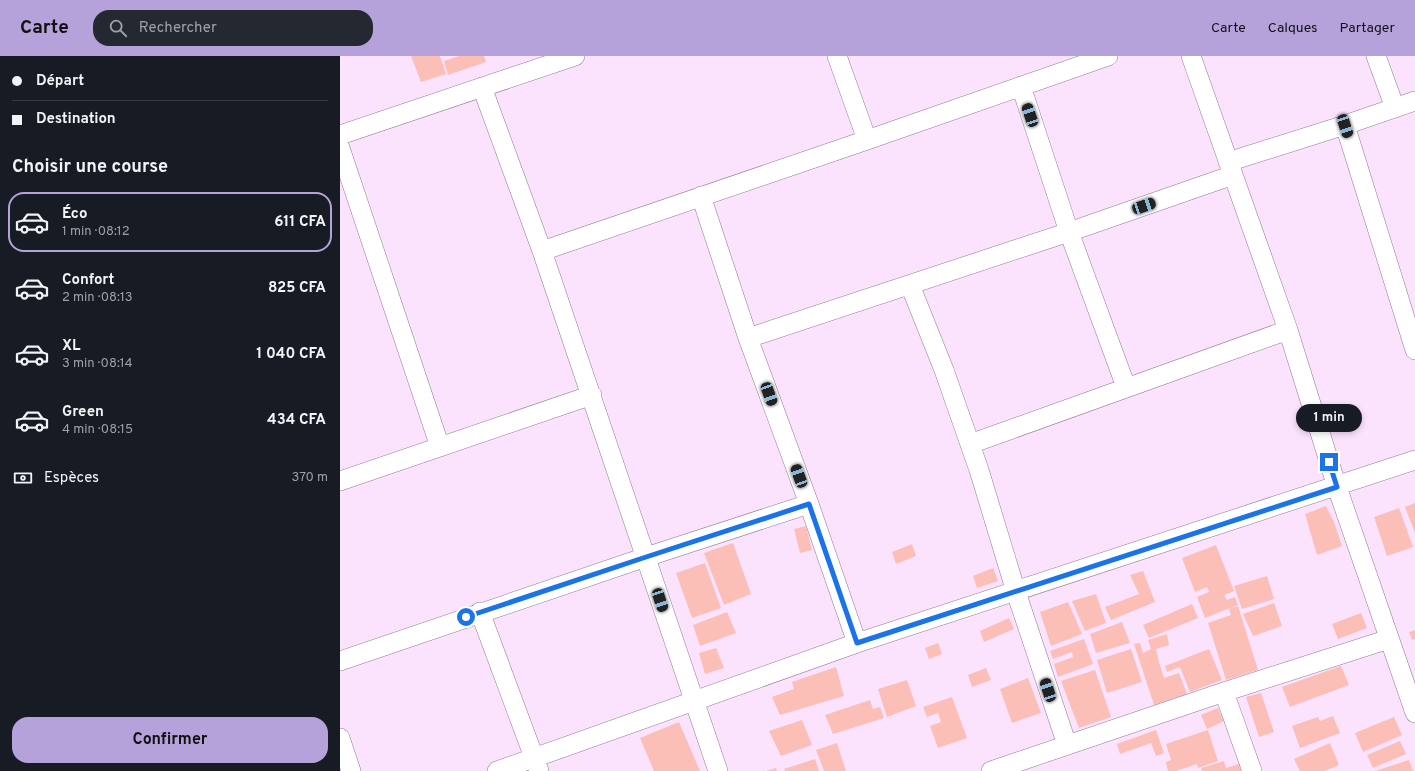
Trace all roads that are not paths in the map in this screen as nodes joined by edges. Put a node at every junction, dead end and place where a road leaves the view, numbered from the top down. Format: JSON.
{"nodes":[{"id":1,"x":575,"y":56,"type":"edge"},
{"id":2,"x":837,"y":56,"type":"edge"},
{"id":3,"x":1108,"y":56,"type":"edge"},
{"id":4,"x":1191,"y":56,"type":"edge"},
{"id":5,"x":1376,"y":56,"type":"edge"},
{"id":6,"x":1020,"y":86,"type":"junction"},
{"id":7,"x":482,"y":87,"type":"junction"},
{"id":8,"x":1415,"y":101,"type":"edge"},
{"id":9,"x":1395,"y":108,"type":"junction"},
{"id":10,"x":1345,"y":126,"type":"junction"},
{"id":11,"x":340,"y":135,"type":"edge"},
{"id":12,"x":867,"y":140,"type":"junction"},
{"id":13,"x":340,"y":148,"type":"edge"},
{"id":14,"x":1230,"y":168,"type":"junction"},
{"id":15,"x":701,"y":196,"type":"junction"},
{"id":16,"x":1069,"y":232,"type":"junction"},
{"id":17,"x":542,"y":251,"type":"junction"},
{"id":18,"x":910,"y":285,"type":"junction"},
{"id":19,"x":1288,"y":330,"type":"junction"},
{"id":20,"x":748,"y":338,"type":"junction"},
{"id":21,"x":1415,"y":350,"type":"edge"},
{"id":22,"x":1126,"y":387,"type":"junction"},
{"id":23,"x":592,"y":395,"type":"junction"},
{"id":24,"x":970,"y":444,"type":"junction"},
{"id":25,"x":440,"y":447,"type":"junction"},
{"id":26,"x":1415,"y":460,"type":"edge"},
{"id":27,"x":340,"y":481,"type":"edge"},
{"id":28,"x":1337,"y":487,"type":"junction"},
{"id":29,"x":809,"y":504,"type":"junction"},
{"id":30,"x":646,"y":557,"type":"junction"},
{"id":31,"x":1016,"y":592,"type":"junction"},
{"id":32,"x":480,"y":612,"type":"junction"},
{"id":33,"x":1390,"y":639,"type":"junction"},
{"id":34,"x":857,"y":643,"type":"junction"},
{"id":35,"x":340,"y":661,"type":"edge"},
{"id":36,"x":1224,"y":692,"type":"junction"},
{"id":37,"x":694,"y":702,"type":"junction"},
{"id":38,"x":1415,"y":713,"type":"edge"},
{"id":39,"x":340,"y":738,"type":"edge"},
{"id":40,"x":1067,"y":745,"type":"junction"},
{"id":41,"x":537,"y":765,"type":"edge"},
{"id":42,"x":351,"y":771,"type":"edge"},
{"id":43,"x":497,"y":771,"type":"edge"},
{"id":44,"x":718,"y":771,"type":"edge"},
{"id":45,"x":991,"y":771,"type":"edge"},
{"id":46,"x":1252,"y":771,"type":"edge"}],
"edges":[{"from":1,"to":7,"type":"street"},
{"from":2,"to":12,"type":"street"},
{"from":3,"to":6,"type":"street"},
{"from":4,"to":14,"type":"street"},
{"from":5,"to":9,"type":"street"},
{"from":6,"to":12,"type":"street"},
{"from":6,"to":16,"type":"street"},
{"from":7,"to":11,"type":"street"},
{"from":7,"to":17,"type":"street"},
{"from":8,"to":9,"type":"street"},
{"from":9,"to":10,"type":"street"},
{"from":10,"to":14,"type":"street"},
{"from":10,"to":21,"type":"street"},
{"from":12,"to":15,"type":"street"},
{"from":13,"to":25,"type":"street"},
{"from":14,"to":16,"type":"street"},
{"from":14,"to":19,"type":"street"},
{"from":15,"to":17,"type":"street"},
{"from":15,"to":20,"type":"street"},
{"from":16,"to":18,"type":"street"},
{"from":16,"to":22,"type":"street"},
{"from":17,"to":23,"type":"street"},
{"from":18,"to":20,"type":"street"},
{"from":18,"to":24,"type":"street"},
{"from":19,"to":22,"type":"street"},
{"from":19,"to":28,"type":"street"},
{"from":20,"to":29,"type":"street"},
{"from":22,"to":24,"type":"street"},
{"from":23,"to":25,"type":"street"},
{"from":23,"to":30,"type":"street"},
{"from":24,"to":31,"type":"street"},
{"from":25,"to":27,"type":"street"},
{"from":26,"to":28,"type":"street"},
{"from":28,"to":31,"type":"street"},
{"from":28,"to":33,"type":"street"},
{"from":29,"to":30,"type":"street"},
{"from":29,"to":34,"type":"street"},
{"from":30,"to":32,"type":"street"},
{"from":30,"to":37,"type":"street"},
{"from":31,"to":34,"type":"street"},
{"from":31,"to":40,"type":"street"},
{"from":32,"to":35,"type":"street"},
{"from":32,"to":41,"type":"street"},
{"from":33,"to":36,"type":"street"},
{"from":33,"to":38,"type":"street"},
{"from":34,"to":37,"type":"street"},
{"from":36,"to":40,"type":"street"},
{"from":36,"to":46,"type":"street"},
{"from":37,"to":41,"type":"street"},
{"from":37,"to":44,"type":"street"},
{"from":39,"to":42,"type":"street"},
{"from":40,"to":45,"type":"street"},
{"from":41,"to":43,"type":"street"}]}
